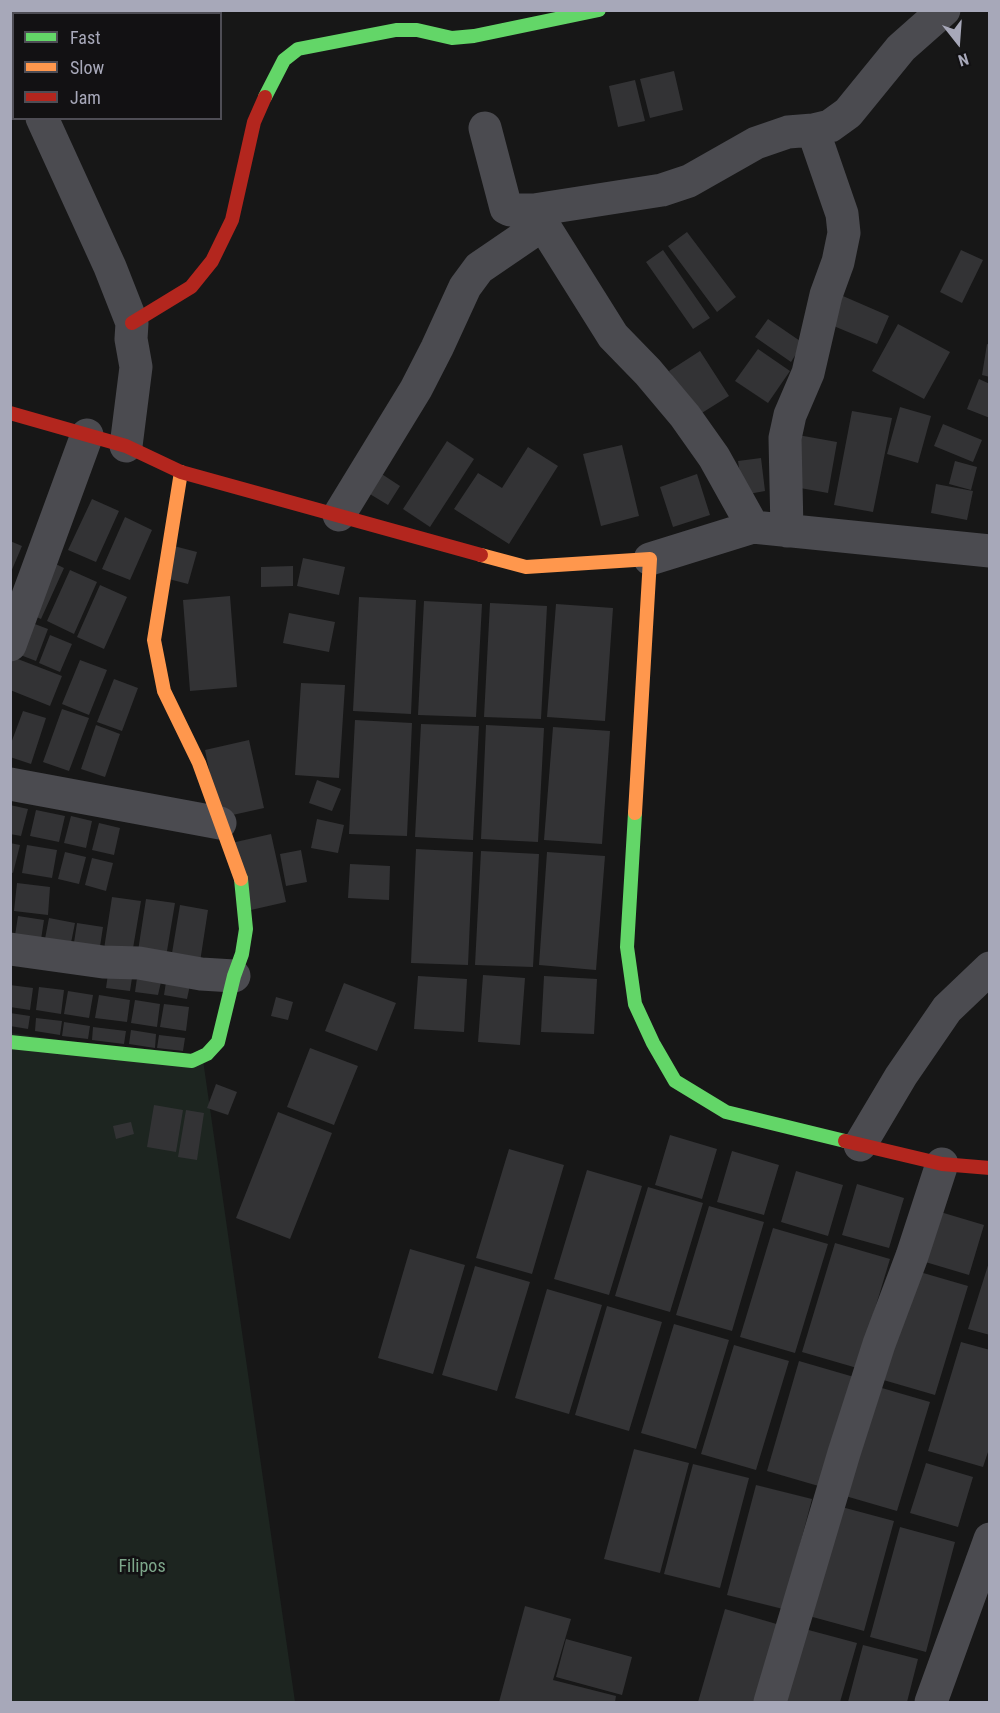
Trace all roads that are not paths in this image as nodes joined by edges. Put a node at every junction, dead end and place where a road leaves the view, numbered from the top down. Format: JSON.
{"nodes":[{"id":1,"x":599,"y":10,"type":"edge"},
{"id":2,"x":944,"y":10,"type":"edge"},
{"id":3,"x":43,"y":120,"type":"edge"},
{"id":4,"x":485,"y":128,"type":"dead end"},
{"id":5,"x":813,"y":130,"type":"junction"},
{"id":6,"x":538,"y":218,"type":"junction"},
{"id":7,"x":132,"y":323,"type":"junction"},
{"id":8,"x":10,"y":413,"type":"edge"},
{"id":9,"x":87,"y":435,"type":"junction"},
{"id":10,"x":126,"y":446,"type":"junction"},
{"id":11,"x":181,"y":472,"type":"junction"},
{"id":12,"x":339,"y":515,"type":"junction"},
{"id":13,"x":753,"y":527,"type":"junction"},
{"id":14,"x":787,"y":531,"type":"junction"},
{"id":15,"x":990,"y":551,"type":"edge"},
{"id":16,"x":650,"y":559,"type":"junction"},
{"id":17,"x":10,"y":645,"type":"edge"},
{"id":18,"x":10,"y":784,"type":"edge"},
{"id":19,"x":220,"y":823,"type":"junction"},
{"id":20,"x":10,"y":949,"type":"edge"},
{"id":21,"x":990,"y":968,"type":"edge"},
{"id":22,"x":234,"y":976,"type":"junction"},
{"id":23,"x":10,"y":1042,"type":"edge"},
{"id":24,"x":860,"y":1145,"type":"junction"},
{"id":25,"x":942,"y":1164,"type":"junction"},
{"id":26,"x":990,"y":1168,"type":"edge"},
{"id":27,"x":990,"y":1539,"type":"edge"},
{"id":28,"x":977,"y":1615,"type":"edge"},
{"id":29,"x":770,"y":1702,"type":"edge"},
{"id":30,"x":931,"y":1702,"type":"edge"}],
"edges":[{"from":1,"to":7,"type":"street"},
{"from":2,"to":5,"type":"street"},
{"from":3,"to":7,"type":"street"},
{"from":4,"to":6,"type":"street"},
{"from":5,"to":6,"type":"street"},
{"from":5,"to":14,"type":"street"},
{"from":6,"to":12,"type":"street"},
{"from":6,"to":13,"type":"street"},
{"from":7,"to":10,"type":"street"},
{"from":8,"to":9,"type":"street"},
{"from":9,"to":10,"type":"street"},
{"from":9,"to":17,"type":"street"},
{"from":10,"to":11,"type":"street"},
{"from":11,"to":12,"type":"street"},
{"from":11,"to":19,"type":"street"},
{"from":12,"to":16,"type":"street"},
{"from":13,"to":14,"type":"street"},
{"from":13,"to":16,"type":"street"},
{"from":14,"to":15,"type":"street"},
{"from":16,"to":24,"type":"street"},
{"from":18,"to":19,"type":"street"},
{"from":19,"to":22,"type":"street"},
{"from":20,"to":22,"type":"street"},
{"from":21,"to":24,"type":"street"},
{"from":22,"to":23,"type":"street"},
{"from":24,"to":25,"type":"street"},
{"from":25,"to":26,"type":"street"},
{"from":25,"to":29,"type":"street"},
{"from":27,"to":28,"type":"street"},
{"from":28,"to":30,"type":"street"}]}
